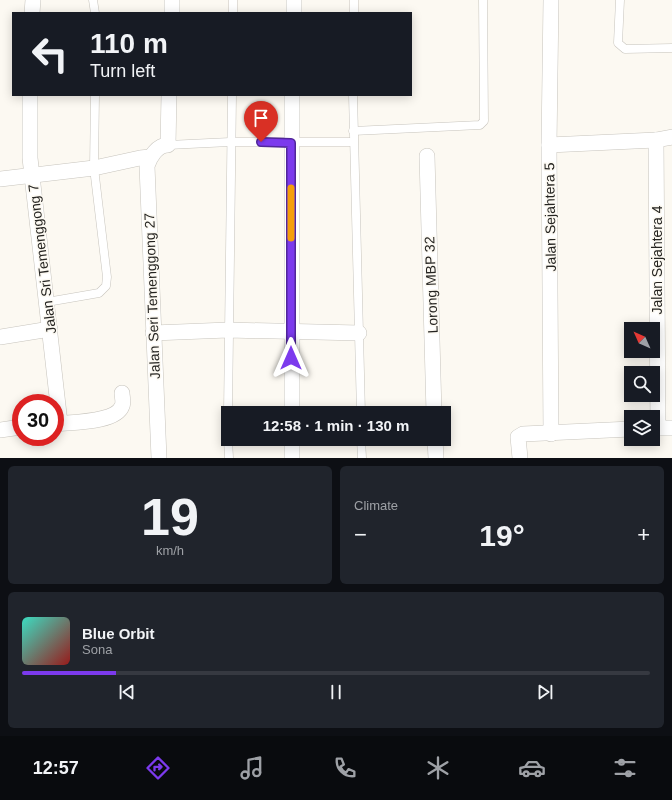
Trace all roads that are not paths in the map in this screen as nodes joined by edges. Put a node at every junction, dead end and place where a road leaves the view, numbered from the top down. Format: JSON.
{"nodes":[{"id":1,"x":32,"y":0,"type":"edge"},
{"id":2,"x":93,"y":0,"type":"edge"},
{"id":3,"x":172,"y":0,"type":"edge"},
{"id":4,"x":233,"y":0,"type":"edge"},
{"id":5,"x":294,"y":0,"type":"edge"},
{"id":6,"x":354,"y":0,"type":"edge"},
{"id":7,"x":483,"y":0,"type":"edge"},
{"id":8,"x":551,"y":0,"type":"edge"},
{"id":9,"x":620,"y":0,"type":"edge"},
{"id":10,"x":32,"y":12,"type":"edge"},
{"id":11,"x":94,"y":12,"type":"edge"},
{"id":12,"x":172,"y":12,"type":"edge"},
{"id":13,"x":233,"y":12,"type":"edge"},
{"id":14,"x":294,"y":12,"type":"edge"},
{"id":15,"x":354,"y":12,"type":"edge"},
{"id":16,"x":672,"y":48,"type":"edge"},
{"id":17,"x":30,"y":96,"type":"edge"},
{"id":18,"x":94,"y":96,"type":"edge"},
{"id":19,"x":169,"y":96,"type":"edge"},
{"id":20,"x":232,"y":96,"type":"edge"},
{"id":21,"x":292,"y":96,"type":"edge"},
{"id":22,"x":353,"y":96,"type":"edge"},
{"id":23,"x":353,"y":131,"type":"junction"},
{"id":24,"x":672,"y":138,"type":"edge"},
{"id":25,"x":656,"y":140,"type":"junction"},
{"id":26,"x":230,"y":142,"type":"junction"},
{"id":27,"x":353,"y":142,"type":"junction"},
{"id":28,"x":291,"y":143,"type":"junction"},
{"id":29,"x":168,"y":145,"type":"junction"},
{"id":30,"x":549,"y":145,"type":"junction"},
{"id":31,"x":427,"y":156,"type":"dead end"},
{"id":32,"x":150,"y":157,"type":"junction"},
{"id":33,"x":94,"y":168,"type":"junction"},
{"id":34,"x":32,"y":175,"type":"junction"},
{"id":35,"x":0,"y":179,"type":"edge"},
{"id":36,"x":47,"y":302,"type":"junction"},
{"id":37,"x":50,"y":329,"type":"junction"},
{"id":38,"x":228,"y":330,"type":"junction"},
{"id":39,"x":291,"y":331,"type":"junction"},
{"id":40,"x":153,"y":333,"type":"junction"},
{"id":41,"x":359,"y":333,"type":"junction"},
{"id":42,"x":0,"y":337,"type":"edge"},
{"id":43,"x":122,"y":393,"type":"dead end"},
{"id":44,"x":55,"y":394,"type":"edge"},
{"id":45,"x":228,"y":406,"type":"edge"},
{"id":46,"x":292,"y":406,"type":"edge"},
{"id":47,"x":361,"y":406,"type":"edge"},
{"id":48,"x":434,"y":406,"type":"edge"},
{"id":49,"x":64,"y":422,"type":"edge"},
{"id":50,"x":12,"y":428,"type":"edge"},
{"id":51,"x":661,"y":428,"type":"edge"},
{"id":52,"x":624,"y":429,"type":"edge"},
{"id":53,"x":0,"y":430,"type":"edge"},
{"id":54,"x":551,"y":434,"type":"junction"},
{"id":55,"x":228,"y":446,"type":"edge"},
{"id":56,"x":292,"y":446,"type":"edge"},
{"id":57,"x":362,"y":446,"type":"edge"},
{"id":58,"x":435,"y":446,"type":"edge"},
{"id":59,"x":159,"y":458,"type":"edge"},
{"id":60,"x":228,"y":458,"type":"edge"},
{"id":61,"x":292,"y":458,"type":"edge"},
{"id":62,"x":362,"y":458,"type":"edge"},
{"id":63,"x":436,"y":458,"type":"edge"},
{"id":64,"x":520,"y":458,"type":"edge"}],
"edges":[{"from":1,"to":10,"type":"street"},
{"from":2,"to":11,"type":"lane"},
{"from":3,"to":12,"type":"street"},
{"from":4,"to":13,"type":"lane"},
{"from":5,"to":14,"type":"street"},
{"from":6,"to":15,"type":"lane"},
{"from":7,"to":23,"type":"lane"},
{"from":8,"to":30,"type":"street","name":"Jalan Sejahtera 5"},
{"from":9,"to":16,"type":"lane"},
{"from":17,"to":34,"type":"street","name":"Jalan Sri Temenggong 7"},
{"from":18,"to":33,"type":"lane"},
{"from":19,"to":29,"type":"street"},
{"from":20,"to":26,"type":"lane"},
{"from":21,"to":28,"type":"street"},
{"from":22,"to":23,"type":"lane"},
{"from":23,"to":27,"type":"lane"},
{"from":24,"to":25,"type":"street"},
{"from":25,"to":30,"type":"street"},
{"from":25,"to":51,"type":"street","name":"Jalan Sejahtera 4"},
{"from":26,"to":28,"type":"lane"},
{"from":26,"to":29,"type":"lane"},
{"from":26,"to":38,"type":"lane"},
{"from":27,"to":28,"type":"lane"},
{"from":27,"to":41,"type":"lane"},
{"from":28,"to":39,"type":"street"},
{"from":29,"to":32,"type":"street"},
{"from":30,"to":54,"type":"street","name":"Jalan Sejahtera 5"},
{"from":31,"to":48,"type":"street","name":"Lorong MBP 32"},
{"from":32,"to":33,"type":"street"},
{"from":32,"to":40,"type":"street","name":"Jalan Seri Temenggong 27"},
{"from":33,"to":34,"type":"street"},
{"from":33,"to":36,"type":"lane"},
{"from":34,"to":35,"type":"street"},
{"from":34,"to":36,"type":"street","name":"Jalan Sri Temenggong 7"},
{"from":36,"to":37,"type":"street","name":"Jalan Sri Temenggong 7"},
{"from":37,"to":42,"type":"street"},
{"from":37,"to":44,"type":"street","name":"Jalan Sri Temenggong 7"},
{"from":38,"to":39,"type":"street"},
{"from":38,"to":40,"type":"street"},
{"from":38,"to":45,"type":"lane"},
{"from":39,"to":41,"type":"street"},
{"from":39,"to":46,"type":"street"},
{"from":40,"to":59,"type":"street","name":"Jalan Seri Temenggong 27"},
{"from":41,"to":47,"type":"lane"},
{"from":43,"to":49,"type":"street"},
{"from":50,"to":53,"type":"street"},
{"from":52,"to":54,"type":"street"},
{"from":54,"to":64,"type":"street"},
{"from":55,"to":60,"type":"lane"},
{"from":56,"to":61,"type":"street"},
{"from":57,"to":62,"type":"lane"},
{"from":58,"to":63,"type":"street"}]}
